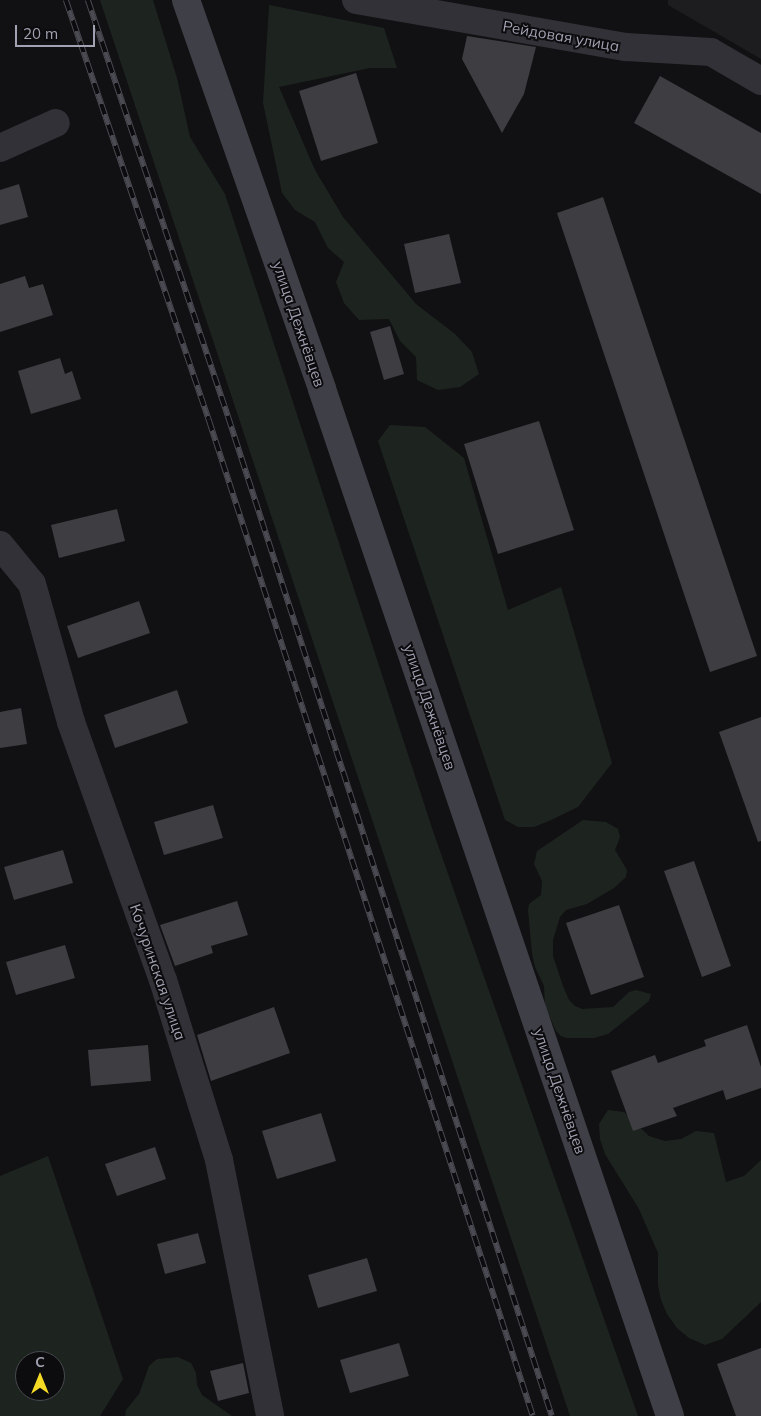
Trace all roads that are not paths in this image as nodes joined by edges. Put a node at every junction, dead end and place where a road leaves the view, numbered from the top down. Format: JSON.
{"nodes":[{"id":1,"x":186,"y":0,"type":"edge"},
{"id":2,"x":356,"y":0,"type":"edge"},
{"id":3,"x":761,"y":81,"type":"edge"},
{"id":4,"x":56,"y":124,"type":"dead end"},
{"id":5,"x":0,"y":148,"type":"edge"},
{"id":6,"x":0,"y":545,"type":"edge"},
{"id":7,"x":270,"y":1416,"type":"edge"},
{"id":8,"x":670,"y":1416,"type":"edge"}],
"edges":[{"from":1,"to":8,"type":"main road","name":"улица Дежнёвцев"},
{"from":2,"to":3,"type":"street","name":"Рейдовая улица"},
{"from":4,"to":5,"type":"street"},
{"from":6,"to":7,"type":"street","name":"Кочуринская улица"}]}
